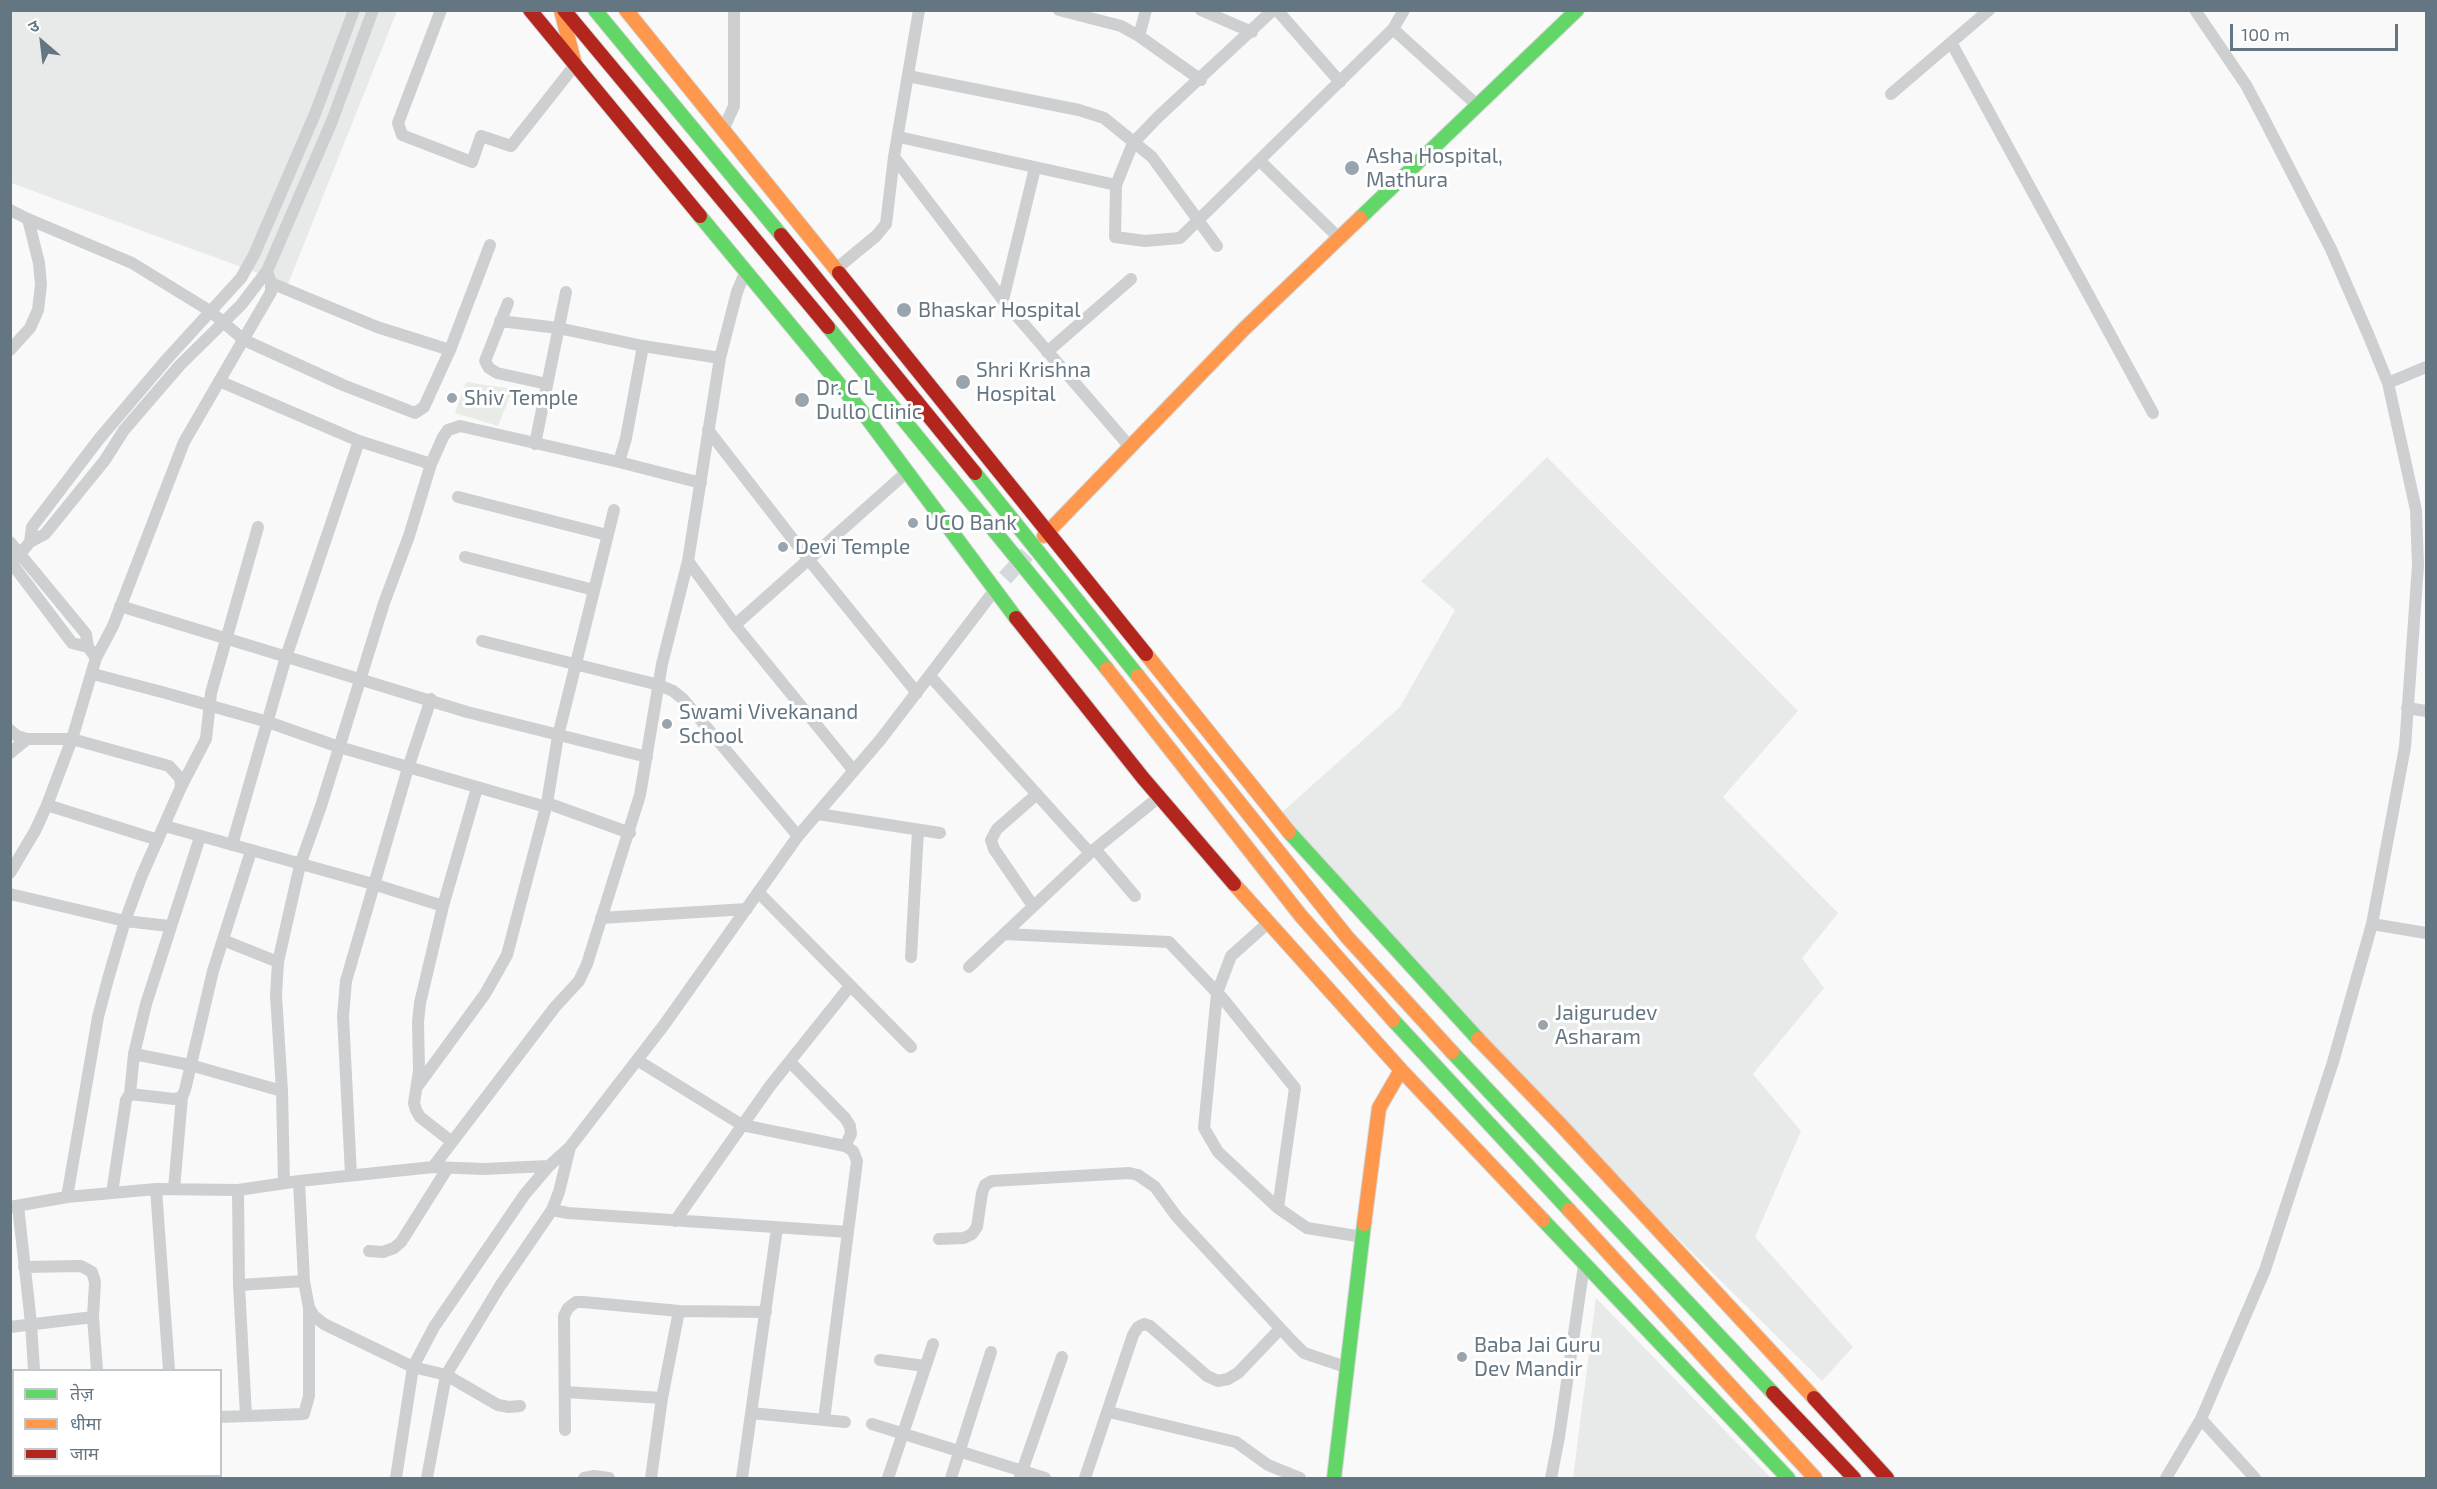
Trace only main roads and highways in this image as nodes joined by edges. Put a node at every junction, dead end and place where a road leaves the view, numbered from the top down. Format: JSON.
{"nodes":[{"id":1,"x":530,"y":10,"type":"edge"},
{"id":2,"x":563,"y":10,"type":"edge"},
{"id":3,"x":595,"y":10,"type":"edge"},
{"id":4,"x":626,"y":10,"type":"edge"},
{"id":5,"x":1577,"y":10,"type":"edge"},
{"id":6,"x":575,"y":65,"type":"junction"},
{"id":7,"x":1047,"y":533,"type":"junction"},
{"id":8,"x":1005,"y":578,"type":"tunnel mouth"},
{"id":9,"x":994,"y":591,"type":"junction"},
{"id":10,"x":1401,"y":1070,"type":"junction"},
{"id":11,"x":1334,"y":1479,"type":"edge"},
{"id":12,"x":1788,"y":1479,"type":"edge"},
{"id":13,"x":1815,"y":1479,"type":"edge"},
{"id":14,"x":1854,"y":1479,"type":"edge"},
{"id":15,"x":1887,"y":1479,"type":"edge"}],
"edges":[{"from":1,"to":6,"type":"main road"},
{"from":2,"to":6,"type":"main road"},
{"from":2,"to":13,"type":"main road"},
{"from":3,"to":14,"type":"main road"},
{"from":4,"to":7,"type":"main road"},
{"from":5,"to":7,"type":"main road"},
{"from":6,"to":9,"type":"main road"},
{"from":7,"to":15,"type":"main road"},
{"from":8,"to":9,"type":"main road"},
{"from":9,"to":10,"type":"main road"},
{"from":10,"to":11,"type":"main road"},
{"from":10,"to":12,"type":"main road"}]}
